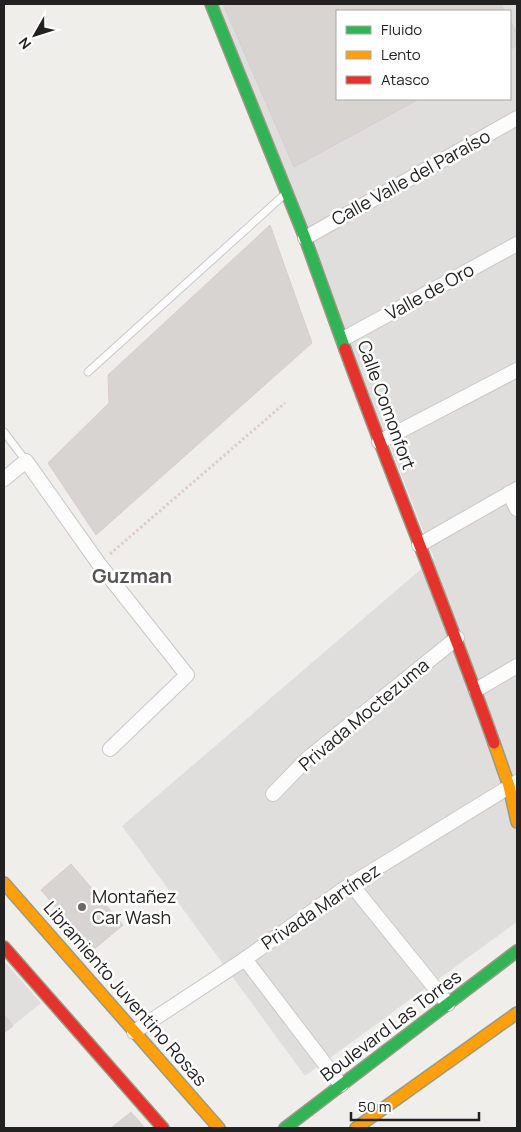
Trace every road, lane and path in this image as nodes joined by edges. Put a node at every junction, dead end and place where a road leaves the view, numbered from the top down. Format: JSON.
{"nodes":[{"id":1,"x":210,"y":4,"type":"edge"},
{"id":2,"x":517,"y":118,"type":"edge"},
{"id":3,"x":287,"y":192,"type":"junction"},
{"id":4,"x":305,"y":238,"type":"junction"},
{"id":5,"x":517,"y":244,"type":"edge"},
{"id":6,"x":343,"y":339,"type":"junction"},
{"id":7,"x":517,"y":370,"type":"edge"},
{"id":8,"x":88,"y":372,"type":"dead end"},
{"id":9,"x":285,"y":403,"type":"dead end"},
{"id":10,"x":4,"y":432,"type":"edge"},
{"id":11,"x":379,"y":442,"type":"junction"},
{"id":12,"x":26,"y":460,"type":"junction"},
{"id":13,"x":4,"y":479,"type":"edge"},
{"id":14,"x":513,"y":491,"type":"edge"},
{"id":15,"x":517,"y":508,"type":"edge"},
{"id":16,"x":419,"y":545,"type":"junction"},
{"id":17,"x":99,"y":564,"type":"junction"},
{"id":18,"x":457,"y":638,"type":"junction"},
{"id":19,"x":517,"y":666,"type":"edge"},
{"id":20,"x":476,"y":690,"type":"junction"},
{"id":21,"x":110,"y":749,"type":"dead end"},
{"id":22,"x":513,"y":784,"type":"edge"},
{"id":23,"x":273,"y":794,"type":"dead end"},
{"id":24,"x":517,"y":822,"type":"edge"},
{"id":25,"x":4,"y":883,"type":"edge"},
{"id":26,"x":351,"y":884,"type":"junction"},
{"id":27,"x":4,"y":946,"type":"edge"},
{"id":28,"x":517,"y":951,"type":"edge"},
{"id":29,"x":245,"y":959,"type":"junction"},
{"id":30,"x":448,"y":1004,"type":"junction"},
{"id":31,"x":517,"y":1013,"type":"edge"},
{"id":32,"x":134,"y":1032,"type":"junction"},
{"id":33,"x":341,"y":1085,"type":"junction"},
{"id":34,"x":163,"y":1128,"type":"edge"},
{"id":35,"x":219,"y":1128,"type":"edge"},
{"id":36,"x":285,"y":1128,"type":"edge"},
{"id":37,"x":356,"y":1128,"type":"edge"}],
"edges":[{"from":1,"to":3,"type":"street","name":"Calle Comonfort"},
{"from":2,"to":4,"type":"street","name":"Calle Valle del Paraíso"},
{"from":3,"to":4,"type":"street","name":"Calle Comonfort"},
{"from":3,"to":8,"type":"lane"},
{"from":4,"to":6,"type":"street","name":"Calle Comonfort"},
{"from":5,"to":6,"type":"street","name":"Valle de Oro"},
{"from":6,"to":11,"type":"street","name":"Calle Comonfort"},
{"from":7,"to":11,"type":"street"},
{"from":9,"to":17,"type":"path"},
{"from":10,"to":12,"type":"lane"},
{"from":11,"to":16,"type":"street","name":"Calle Comonfort"},
{"from":12,"to":13,"type":"street"},
{"from":12,"to":17,"type":"street"},
{"from":14,"to":15,"type":"street"},
{"from":14,"to":16,"type":"street"},
{"from":16,"to":18,"type":"street","name":"Calle Comonfort"},
{"from":17,"to":21,"type":"street"},
{"from":18,"to":20,"type":"street","name":"Calle Comonfort"},
{"from":18,"to":23,"type":"street","name":"Privada Moctezuma"},
{"from":19,"to":20,"type":"street"},
{"from":20,"to":22,"type":"street","name":"Calle Comonfort"},
{"from":22,"to":24,"type":"street","name":"Calle Comonfort"},
{"from":22,"to":26,"type":"street","name":"Privada Martínez"},
{"from":25,"to":32,"type":"street","name":"Libramiento Juventino Rosas"},
{"from":26,"to":29,"type":"street","name":"Privada Martínez"},
{"from":26,"to":30,"type":"street"},
{"from":27,"to":34,"type":"street"},
{"from":28,"to":30,"type":"street","name":"Boulevard Las Torres"},
{"from":29,"to":32,"type":"street","name":"Privada Martínez"},
{"from":29,"to":33,"type":"street"},
{"from":30,"to":33,"type":"street","name":"Boulevard Las Torres"},
{"from":31,"to":37,"type":"street"},
{"from":32,"to":35,"type":"street","name":"Libramiento Juventino Rosas"},
{"from":33,"to":36,"type":"street","name":"Boulevard Las Torres"}]}
